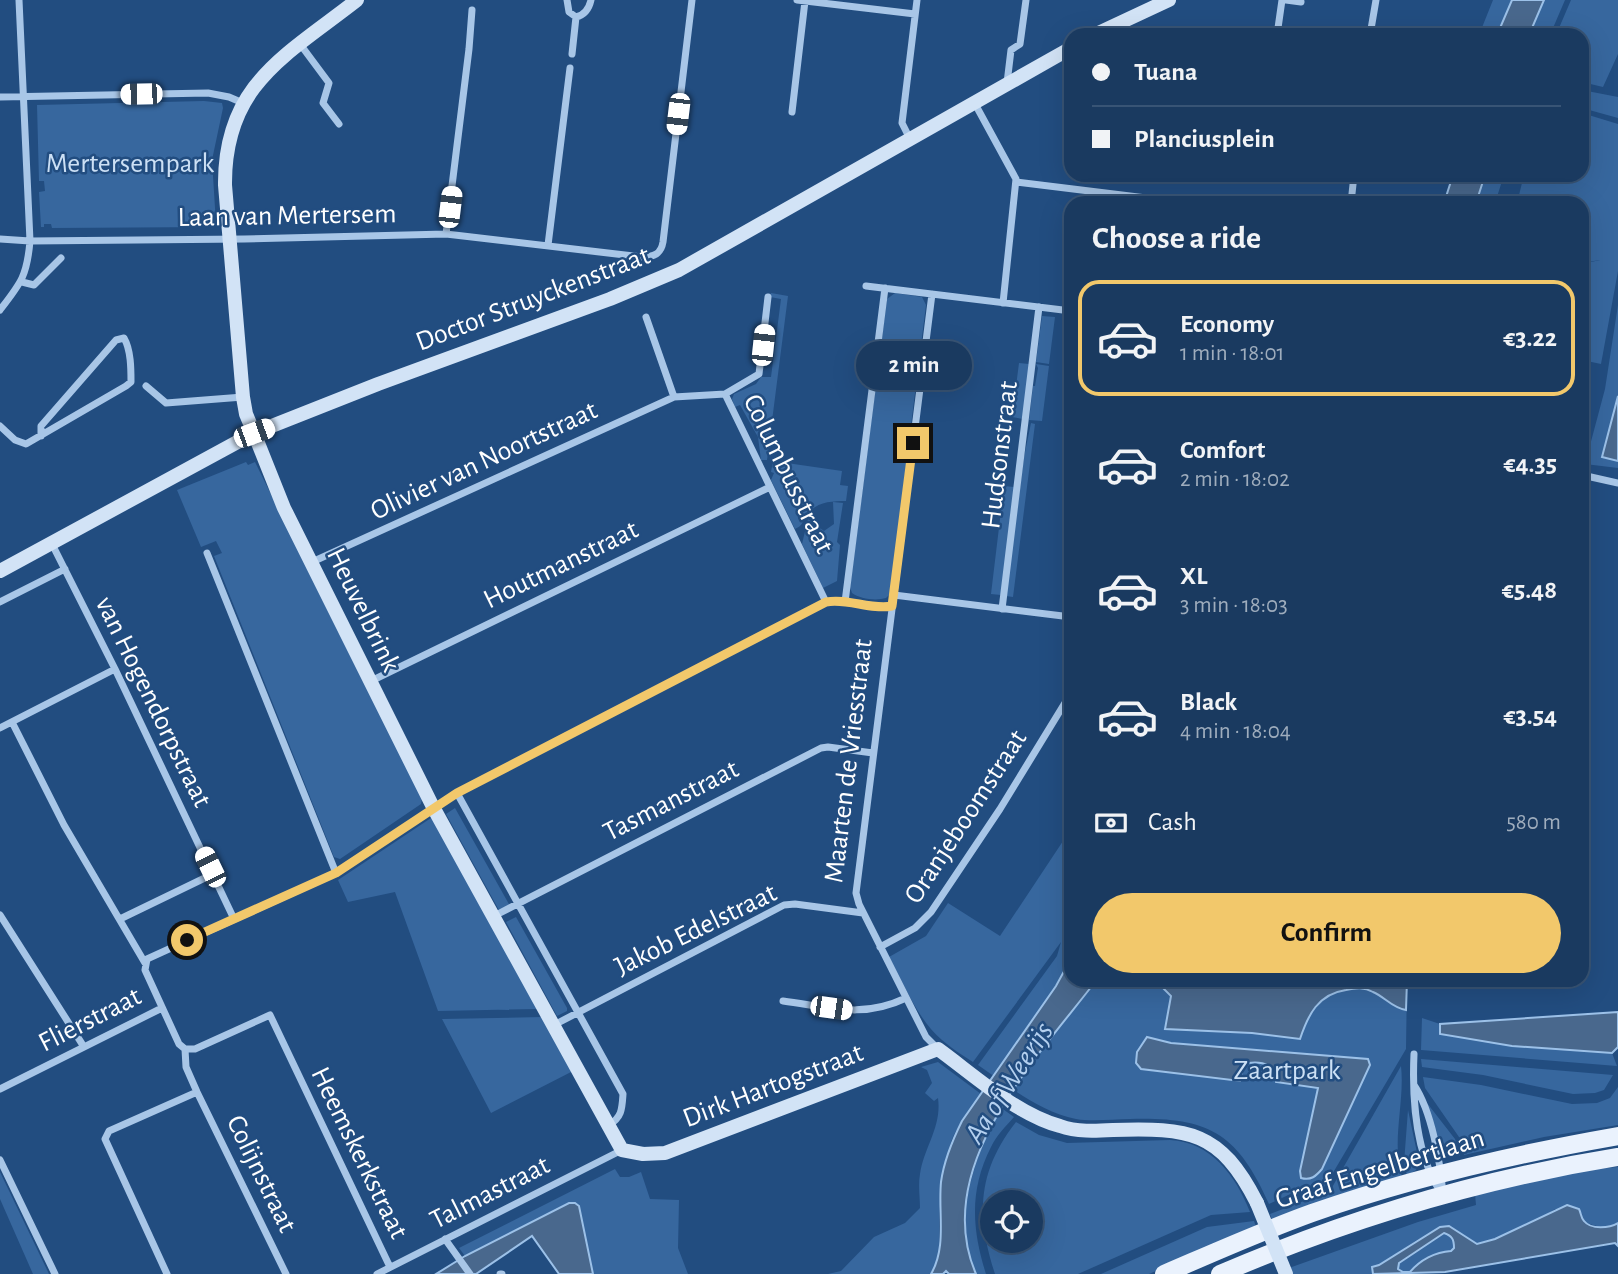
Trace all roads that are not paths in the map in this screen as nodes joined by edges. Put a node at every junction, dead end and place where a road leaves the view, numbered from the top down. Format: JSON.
{"nodes":[{"id":1,"x":19,"y":0,"type":"edge"},
{"id":2,"x":357,"y":0,"type":"edge"},
{"id":3,"x":567,"y":0,"type":"edge"},
{"id":4,"x":591,"y":0,"type":"edge"},
{"id":5,"x":692,"y":0,"type":"edge"},
{"id":6,"x":797,"y":0,"type":"edge"},
{"id":7,"x":917,"y":0,"type":"edge"},
{"id":8,"x":1026,"y":0,"type":"edge"},
{"id":9,"x":1169,"y":0,"type":"edge"},
{"id":10,"x":1284,"y":0,"type":"edge"},
{"id":11,"x":1376,"y":0,"type":"edge"},
{"id":12,"x":805,"y":1,"type":"edge"},
{"id":13,"x":1301,"y":2,"type":"dead end"},
{"id":14,"x":472,"y":10,"type":"dead end"},
{"id":15,"x":915,"y":14,"type":"junction"},
{"id":16,"x":576,"y":17,"type":"junction"},
{"id":17,"x":1109,"y":28,"type":"edge"},
{"id":18,"x":1278,"y":28,"type":"edge"},
{"id":19,"x":1371,"y":28,"type":"edge"},
{"id":20,"x":300,"y":44,"type":"junction"},
{"id":21,"x":1064,"y":52,"type":"edge"},
{"id":22,"x":572,"y":54,"type":"dead end"},
{"id":23,"x":570,"y":68,"type":"dead end"},
{"id":24,"x":1007,"y":84,"type":"junction"},
{"id":25,"x":23,"y":96,"type":"junction"},
{"id":26,"x":0,"y":97,"type":"edge"},
{"id":27,"x":974,"y":102,"type":"junction"},
{"id":28,"x":243,"y":103,"type":"junction"},
{"id":29,"x":792,"y":112,"type":"dead end"},
{"id":30,"x":339,"y":124,"type":"dead end"},
{"id":31,"x":909,"y":139,"type":"junction"},
{"id":32,"x":1016,"y":182,"type":"junction"},
{"id":33,"x":1130,"y":196,"type":"edge"},
{"id":34,"x":446,"y":234,"type":"junction"},
{"id":35,"x":0,"y":239,"type":"edge"},
{"id":36,"x":230,"y":239,"type":"junction"},
{"id":37,"x":30,"y":241,"type":"junction"},
{"id":38,"x":548,"y":245,"type":"junction"},
{"id":39,"x":61,"y":258,"type":"dead end"},
{"id":40,"x":22,"y":282,"type":"junction"},
{"id":41,"x":866,"y":286,"type":"dead end"},
{"id":42,"x":885,"y":288,"type":"junction"},
{"id":43,"x":932,"y":294,"type":"junction"},
{"id":44,"x":768,"y":297,"type":"dead end"},
{"id":45,"x":1003,"y":303,"type":"junction"},
{"id":46,"x":1039,"y":307,"type":"junction"},
{"id":47,"x":0,"y":310,"type":"edge"},
{"id":48,"x":1064,"y":310,"type":"edge"},
{"id":49,"x":646,"y":317,"type":"dead end"},
{"id":50,"x":146,"y":386,"type":"dead end"},
{"id":51,"x":725,"y":394,"type":"junction"},
{"id":52,"x":243,"y":397,"type":"junction"},
{"id":53,"x":674,"y":397,"type":"junction"},
{"id":54,"x":0,"y":426,"type":"edge"},
{"id":55,"x":254,"y":433,"type":"junction"},
{"id":56,"x":41,"y":436,"type":"junction"},
{"id":57,"x":1589,"y":477,"type":"edge"},
{"id":58,"x":1618,"y":483,"type":"edge"},
{"id":59,"x":770,"y":487,"type":"junction"},
{"id":60,"x":51,"y":542,"type":"junction"},
{"id":61,"x":208,"y":552,"type":"dead end"},
{"id":62,"x":312,"y":562,"type":"junction"},
{"id":63,"x":65,"y":569,"type":"junction"},
{"id":64,"x":0,"y":570,"type":"edge"},
{"id":65,"x":894,"y":596,"type":"junction"},
{"id":66,"x":0,"y":602,"type":"edge"},
{"id":67,"x":826,"y":602,"type":"junction"},
{"id":68,"x":845,"y":602,"type":"junction"},
{"id":69,"x":892,"y":606,"type":"junction"},
{"id":70,"x":1002,"y":608,"type":"junction"},
{"id":71,"x":1064,"y":616,"type":"edge"},
{"id":72,"x":115,"y":669,"type":"junction"},
{"id":73,"x":371,"y":681,"type":"junction"},
{"id":74,"x":1064,"y":704,"type":"edge"},
{"id":75,"x":12,"y":722,"type":"junction"},
{"id":76,"x":0,"y":728,"type":"edge"},
{"id":77,"x":873,"y":752,"type":"junction"},
{"id":78,"x":457,"y":793,"type":"junction"},
{"id":79,"x":433,"y":807,"type":"junction"},
{"id":80,"x":336,"y":873,"type":"junction"},
{"id":81,"x":213,"y":874,"type":"junction"},
{"id":82,"x":517,"y":904,"type":"junction"},
{"id":83,"x":863,"y":914,"type":"junction"},
{"id":84,"x":0,"y":915,"type":"edge"},
{"id":85,"x":494,"y":916,"type":"junction"},
{"id":86,"x":120,"y":919,"type":"junction"},
{"id":87,"x":234,"y":919,"type":"junction"},
{"id":88,"x":880,"y":947,"type":"junction"},
{"id":89,"x":145,"y":963,"type":"junction"},
{"id":90,"x":906,"y":998,"type":"junction"},
{"id":91,"x":783,"y":1001,"type":"dead end"},
{"id":92,"x":162,"y":1008,"type":"junction"},
{"id":93,"x":577,"y":1013,"type":"junction"},
{"id":94,"x":554,"y":1026,"type":"junction"},
{"id":95,"x":84,"y":1047,"type":"junction"},
{"id":96,"x":185,"y":1049,"type":"junction"},
{"id":97,"x":938,"y":1049,"type":"junction"},
{"id":98,"x":1414,"y":1054,"type":"dead end"},
{"id":99,"x":0,"y":1089,"type":"edge"},
{"id":100,"x":197,"y":1092,"type":"junction"},
{"id":101,"x":609,"y":1125,"type":"junction"},
{"id":102,"x":1618,"y":1136,"type":"edge"},
{"id":103,"x":622,"y":1150,"type":"junction"},
{"id":104,"x":1618,"y":1157,"type":"edge"},
{"id":105,"x":0,"y":1160,"type":"edge"},
{"id":106,"x":1436,"y":1176,"type":"junction"},
{"id":107,"x":1443,"y":1194,"type":"junction"},
{"id":108,"x":445,"y":1239,"type":"junction"},
{"id":109,"x":390,"y":1267,"type":"junction"},
{"id":110,"x":55,"y":1274,"type":"edge"},
{"id":111,"x":167,"y":1274,"type":"edge"},
{"id":112,"x":286,"y":1274,"type":"edge"},
{"id":113,"x":376,"y":1274,"type":"edge"},
{"id":114,"x":470,"y":1274,"type":"edge"},
{"id":115,"x":1164,"y":1274,"type":"edge"},
{"id":116,"x":1220,"y":1274,"type":"edge"},
{"id":117,"x":1286,"y":1274,"type":"edge"}],
"edges":[{"from":1,"to":25,"type":"street"},
{"from":2,"to":20,"type":"street","name":"Heuvelbrink"},
{"from":3,"to":16,"type":"street"},
{"from":4,"to":16,"type":"street"},
{"from":5,"to":38,"type":"street","name":"Laan van Mertersem"},
{"from":6,"to":12,"type":"street"},
{"from":7,"to":15,"type":"street"},
{"from":8,"to":24,"type":"street"},
{"from":9,"to":17,"type":"street"},
{"from":10,"to":13,"type":"street"},
{"from":10,"to":18,"type":"street"},
{"from":11,"to":19,"type":"street"},
{"from":12,"to":15,"type":"street"},
{"from":12,"to":29,"type":"street"},
{"from":14,"to":34,"type":"street"},
{"from":15,"to":31,"type":"street"},
{"from":16,"to":22,"type":"street"},
{"from":20,"to":28,"type":"street","name":"Heuvelbrink"},
{"from":20,"to":30,"type":"street"},
{"from":21,"to":24,"type":"street","name":"Doctor Struyckenstraat"},
{"from":23,"to":38,"type":"street"},
{"from":24,"to":27,"type":"street","name":"Doctor Struyckenstraat"},
{"from":25,"to":26,"type":"street"},
{"from":25,"to":28,"type":"street"},
{"from":25,"to":37,"type":"street"},
{"from":27,"to":31,"type":"street","name":"Doctor Struyckenstraat"},
{"from":27,"to":32,"type":"street"},
{"from":28,"to":36,"type":"street","name":"Heuvelbrink"},
{"from":31,"to":55,"type":"street","name":"Doctor Struyckenstraat"},
{"from":32,"to":33,"type":"street"},
{"from":32,"to":45,"type":"street"},
{"from":34,"to":36,"type":"street","name":"Laan van Mertersem"},
{"from":34,"to":38,"type":"street","name":"Laan van Mertersem"},
{"from":35,"to":37,"type":"street","name":"Laan van Mertersem"},
{"from":36,"to":37,"type":"street","name":"Laan van Mertersem"},
{"from":36,"to":52,"type":"street","name":"Heuvelbrink"},
{"from":37,"to":40,"type":"street"},
{"from":39,"to":40,"type":"street"},
{"from":40,"to":47,"type":"street"},
{"from":41,"to":42,"type":"street"},
{"from":42,"to":43,"type":"street"},
{"from":42,"to":68,"type":"street"},
{"from":43,"to":45,"type":"street"},
{"from":43,"to":65,"type":"street","name":"Maarten de Vriesstraat"},
{"from":44,"to":51,"type":"street","name":"Columbusstraat"},
{"from":45,"to":46,"type":"street"},
{"from":46,"to":48,"type":"street"},
{"from":46,"to":70,"type":"street","name":"Hudsonstraat"},
{"from":49,"to":53,"type":"street"},
{"from":50,"to":52,"type":"street"},
{"from":51,"to":53,"type":"street"},
{"from":51,"to":59,"type":"street","name":"Columbusstraat"},
{"from":52,"to":55,"type":"street","name":"Heuvelbrink"},
{"from":53,"to":62,"type":"street","name":"Olivier van Noortstraat"},
{"from":54,"to":56,"type":"street"},
{"from":55,"to":60,"type":"street","name":"Doctor Struyckenstraat"},
{"from":55,"to":62,"type":"street","name":"Heuvelbrink"},
{"from":56,"to":56,"type":"street"},
{"from":57,"to":58,"type":"street"},
{"from":59,"to":67,"type":"street","name":"Columbusstraat"},
{"from":59,"to":73,"type":"street","name":"Houtmanstraat"},
{"from":60,"to":63,"type":"street","name":"van Hogendorpstraat"},
{"from":60,"to":64,"type":"street","name":"Doctor Struyckenstraat"},
{"from":61,"to":80,"type":"street"},
{"from":62,"to":73,"type":"street","name":"Heuvelbrink"},
{"from":63,"to":66,"type":"street"},
{"from":63,"to":72,"type":"street","name":"van Hogendorpstraat"},
{"from":65,"to":69,"type":"street","name":"Maarten de Vriesstraat"},
{"from":65,"to":70,"type":"street"},
{"from":67,"to":68,"type":"street"},
{"from":67,"to":78,"type":"street"},
{"from":68,"to":69,"type":"street"},
{"from":69,"to":77,"type":"street","name":"Maarten de Vriesstraat"},
{"from":70,"to":71,"type":"street"},
{"from":72,"to":75,"type":"street"},
{"from":72,"to":81,"type":"street","name":"van Hogendorpstraat"},
{"from":73,"to":79,"type":"street","name":"Heuvelbrink"},
{"from":74,"to":88,"type":"street","name":"Oranjeboomstraat"},
{"from":75,"to":76,"type":"street"},
{"from":75,"to":86,"type":"street","name":"Colijnstraat"},
{"from":77,"to":82,"type":"street","name":"Tasmanstraat"},
{"from":77,"to":83,"type":"street","name":"Maarten de Vriesstraat"},
{"from":78,"to":79,"type":"street"},
{"from":78,"to":82,"type":"street"},
{"from":79,"to":80,"type":"street"},
{"from":79,"to":85,"type":"street","name":"Heuvelbrink"},
{"from":80,"to":87,"type":"street"},
{"from":81,"to":86,"type":"street"},
{"from":81,"to":87,"type":"street","name":"van Hogendorpstraat"},
{"from":82,"to":85,"type":"street","name":"Tasmanstraat"},
{"from":82,"to":93,"type":"street"},
{"from":83,"to":88,"type":"street","name":"Maarten de Vriesstraat"},
{"from":83,"to":93,"type":"street","name":"Jakob Edelstraat"},
{"from":84,"to":95,"type":"street"},
{"from":85,"to":94,"type":"street","name":"Heuvelbrink"},
{"from":86,"to":89,"type":"street","name":"Colijnstraat"},
{"from":87,"to":89,"type":"street"},
{"from":88,"to":90,"type":"street","name":"Maarten de Vriesstraat"},
{"from":89,"to":92,"type":"street","name":"Colijnstraat"},
{"from":90,"to":91,"type":"street"},
{"from":90,"to":97,"type":"street","name":"Maarten de Vriesstraat"},
{"from":92,"to":95,"type":"street","name":"Flierstraat"},
{"from":92,"to":96,"type":"street","name":"Colijnstraat"},
{"from":93,"to":94,"type":"street","name":"Jakob Edelstraat"},
{"from":93,"to":101,"type":"street"},
{"from":94,"to":101,"type":"street","name":"Heuvelbrink"},
{"from":95,"to":99,"type":"street","name":"Flierstraat"},
{"from":96,"to":100,"type":"street","name":"Colijnstraat"},
{"from":96,"to":109,"type":"street","name":"Heemskerkstraat"},
{"from":97,"to":103,"type":"street","name":"Dirk Hartogstraat"},
{"from":97,"to":117,"type":"street","name":"Maarten de Vriesstraat","bridge":true},
{"from":98,"to":106,"type":"street"},
{"from":100,"to":111,"type":"street"},
{"from":100,"to":112,"type":"street","name":"Colijnstraat"},
{"from":101,"to":103,"type":"street","name":"Heuvelbrink"},
{"from":102,"to":106,"type":"main road","name":"Graaf Engelbertlaan"},
{"from":103,"to":108,"type":"street","name":"Talmastraat"},
{"from":104,"to":107,"type":"main road","name":"Graaf Engelbertlaan"},
{"from":105,"to":110,"type":"street"},
{"from":106,"to":107,"type":"street"},
{"from":106,"to":115,"type":"main road","name":"Graaf Engelbertlaan"},
{"from":107,"to":116,"type":"main road","name":"Graaf Engelbertlaan"},
{"from":108,"to":109,"type":"street","name":"Talmastraat"},
{"from":108,"to":114,"type":"street"},
{"from":109,"to":113,"type":"street","name":"Talmastraat"}]}
